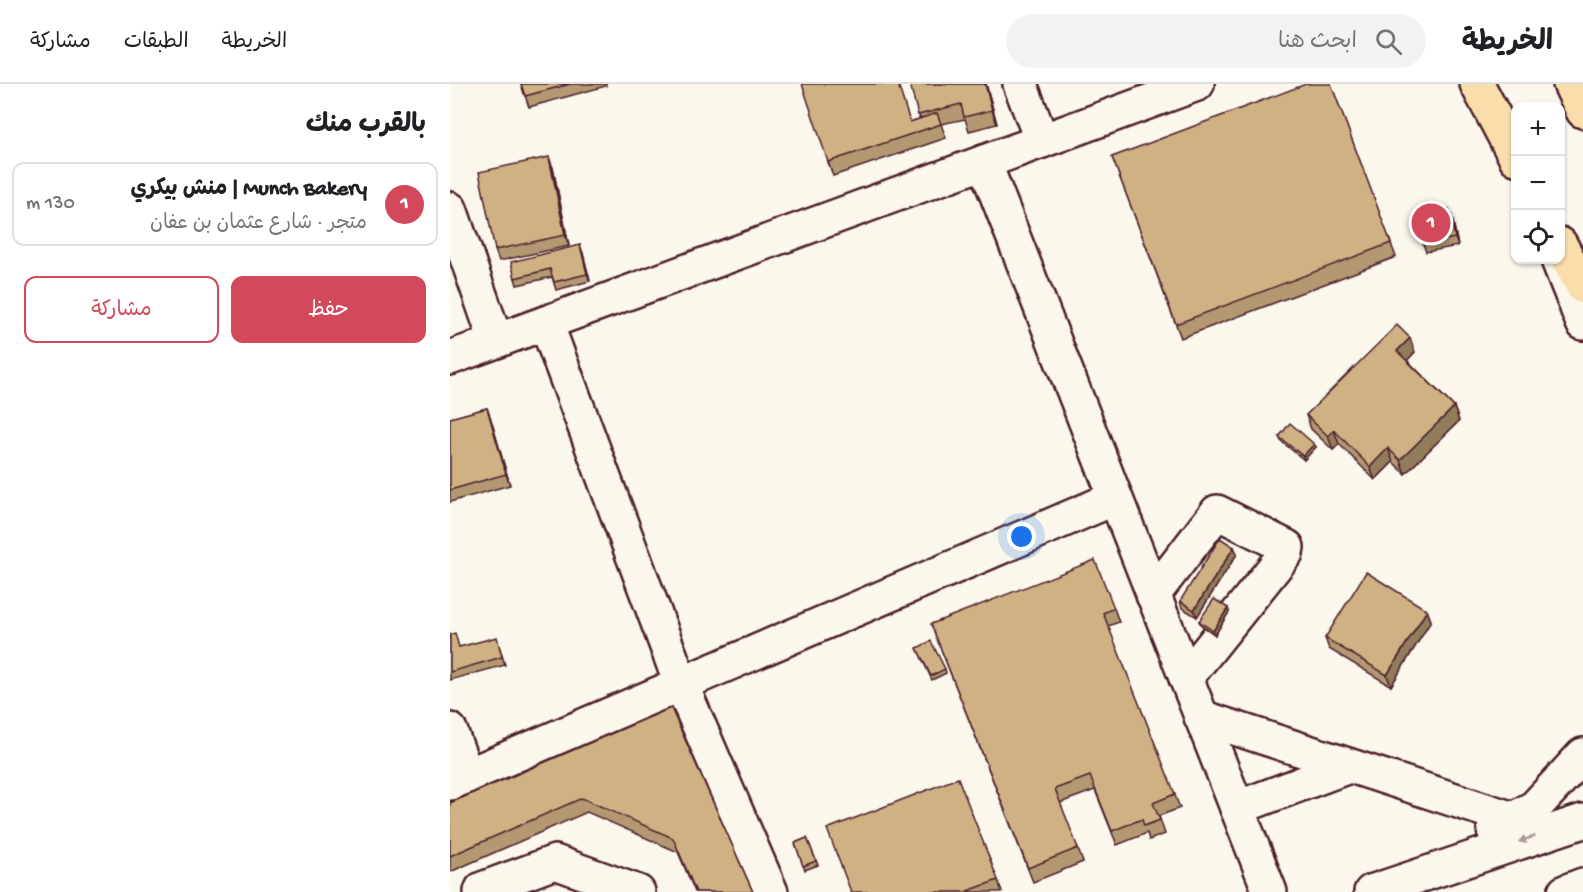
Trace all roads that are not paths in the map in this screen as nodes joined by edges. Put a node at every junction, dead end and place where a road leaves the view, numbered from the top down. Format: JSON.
{"nodes":[{"id":1,"x":1020,"y":84,"type":"edge"},
{"id":2,"x":1197,"y":84,"type":"edge"},
{"id":3,"x":1476,"y":84,"type":"edge"},
{"id":4,"x":1570,"y":84,"type":"edge"},
{"id":5,"x":1583,"y":111,"type":"edge"},
{"id":6,"x":1042,"y":141,"type":"junction"},
{"id":7,"x":1511,"y":156,"type":"edge"},
{"id":8,"x":1514,"y":156,"type":"edge"},
{"id":9,"x":984,"y":162,"type":"junction"},
{"id":10,"x":450,"y":209,"type":"edge"},
{"id":11,"x":1565,"y":253,"type":"edge"},
{"id":12,"x":1560,"y":264,"type":"edge"},
{"id":13,"x":1583,"y":287,"type":"edge"},
{"id":14,"x":546,"y":323,"type":"junction"},
{"id":15,"x":1583,"y":323,"type":"edge"},
{"id":16,"x":496,"y":341,"type":"junction"},
{"id":17,"x":450,"y":358,"type":"edge"},
{"id":18,"x":1115,"y":498,"type":"junction"},
{"id":19,"x":1153,"y":595,"type":"junction"},
{"id":20,"x":1186,"y":678,"type":"junction"},
{"id":21,"x":681,"y":684,"type":"junction"},
{"id":22,"x":1201,"y":717,"type":"junction"},
{"id":23,"x":450,"y":730,"type":"edge"},
{"id":24,"x":1583,"y":755,"type":"edge"},
{"id":25,"x":1349,"y":766,"type":"junction"},
{"id":26,"x":458,"y":779,"type":"edge"},
{"id":27,"x":1237,"y":808,"type":"junction"},
{"id":28,"x":1513,"y":819,"type":"junction"},
{"id":29,"x":1583,"y":821,"type":"edge"},
{"id":30,"x":1412,"y":877,"type":"junction"},
{"id":31,"x":1583,"y":885,"type":"edge"},
{"id":32,"x":481,"y":892,"type":"edge"},
{"id":33,"x":638,"y":892,"type":"edge"},
{"id":34,"x":771,"y":892,"type":"edge"},
{"id":35,"x":1270,"y":892,"type":"edge"},
{"id":36,"x":1371,"y":892,"type":"edge"},
{"id":37,"x":1565,"y":892,"type":"edge"}],
"edges":[{"from":1,"to":6,"type":"street"},
{"from":2,"to":6,"type":"street"},
{"from":3,"to":7,"type":"street"},
{"from":3,"to":8,"type":"main road"},
{"from":4,"to":5,"type":"main road"},
{"from":6,"to":9,"type":"street"},
{"from":9,"to":14,"type":"street"},
{"from":9,"to":18,"type":"street"},
{"from":10,"to":16,"type":"street"},
{"from":11,"to":13,"type":"main road"},
{"from":12,"to":15,"type":"street"},
{"from":14,"to":16,"type":"street"},
{"from":14,"to":21,"type":"street"},
{"from":16,"to":17,"type":"street"},
{"from":18,"to":19,"type":"street"},
{"from":18,"to":21,"type":"street"},
{"from":19,"to":20,"type":"street"},
{"from":19,"to":20,"type":"street"},
{"from":20,"to":22,"type":"street"},
{"from":21,"to":26,"type":"street"},
{"from":21,"to":34,"type":"street"},
{"from":22,"to":25,"type":"street"},
{"from":22,"to":27,"type":"street"},
{"from":23,"to":26,"type":"street"},
{"from":24,"to":28,"type":"street"},
{"from":25,"to":27,"type":"street"},
{"from":25,"to":28,"type":"street"},
{"from":27,"to":35,"type":"street"},
{"from":28,"to":30,"type":"street"},
{"from":29,"to":30,"type":"street","one_way":true},
{"from":30,"to":36,"type":"street"},
{"from":31,"to":37,"type":"street"},
{"from":32,"to":33,"type":"street"}]}
